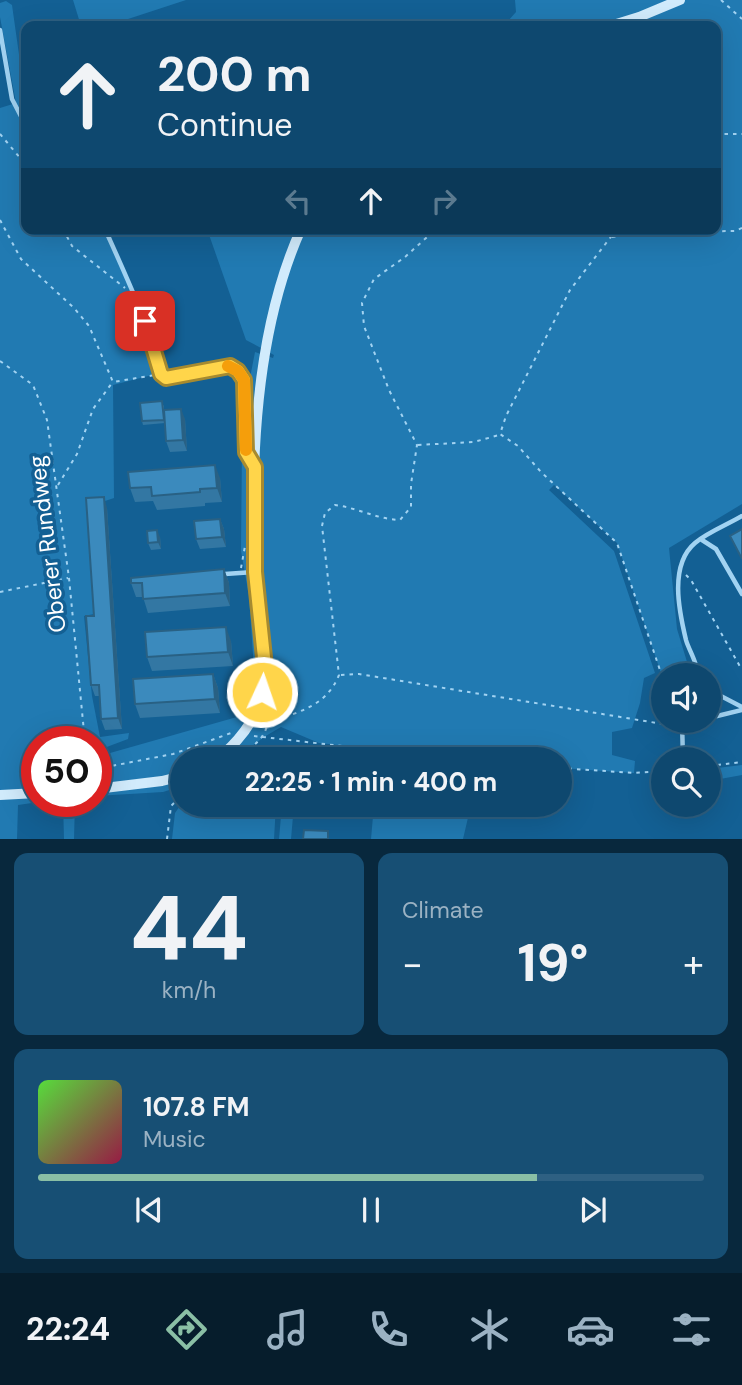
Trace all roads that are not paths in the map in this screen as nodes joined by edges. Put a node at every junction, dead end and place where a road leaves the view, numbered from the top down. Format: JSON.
{"nodes":[{"id":1,"x":680,"y":0,"type":"edge"},
{"id":2,"x":628,"y":21,"type":"edge"},
{"id":3,"x":0,"y":30,"type":"edge"},
{"id":4,"x":21,"y":116,"type":"edge"},
{"id":5,"x":108,"y":235,"type":"edge"},
{"id":6,"x":299,"y":235,"type":"edge"},
{"id":7,"x":255,"y":467,"type":"junction"},
{"id":8,"x":742,"y":516,"type":"edge"},
{"id":9,"x":701,"y":540,"type":"junction"},
{"id":10,"x":255,"y":572,"type":"junction"},
{"id":11,"x":225,"y":574,"type":"edge"},
{"id":12,"x":742,"y":594,"type":"edge"},
{"id":13,"x":695,"y":663,"type":"edge"},
{"id":14,"x":721,"y":696,"type":"edge"},
{"id":15,"x":742,"y":709,"type":"edge"},
{"id":16,"x":721,"y":715,"type":"edge"},
{"id":17,"x":229,"y":747,"type":"edge"},
{"id":18,"x":170,"y":779,"type":"edge"},
{"id":19,"x":112,"y":787,"type":"edge"},
{"id":20,"x":21,"y":794,"type":"edge"},
{"id":21,"x":0,"y":795,"type":"edge"}],
"edges":[{"from":1,"to":2,"type":"main road"},
{"from":3,"to":4,"type":"lane"},
{"from":5,"to":7,"type":"lane"},
{"from":6,"to":7,"type":"main road"},
{"from":7,"to":10,"type":"main road"},
{"from":8,"to":9,"type":"lane"},
{"from":9,"to":12,"type":"lane"},
{"from":9,"to":13,"type":"lane"},
{"from":10,"to":11,"type":"lane"},
{"from":10,"to":17,"type":"main road"},
{"from":14,"to":15,"type":"lane"},
{"from":15,"to":16,"type":"lane"},
{"from":18,"to":19,"type":"main road"},
{"from":20,"to":21,"type":"main road"}]}
